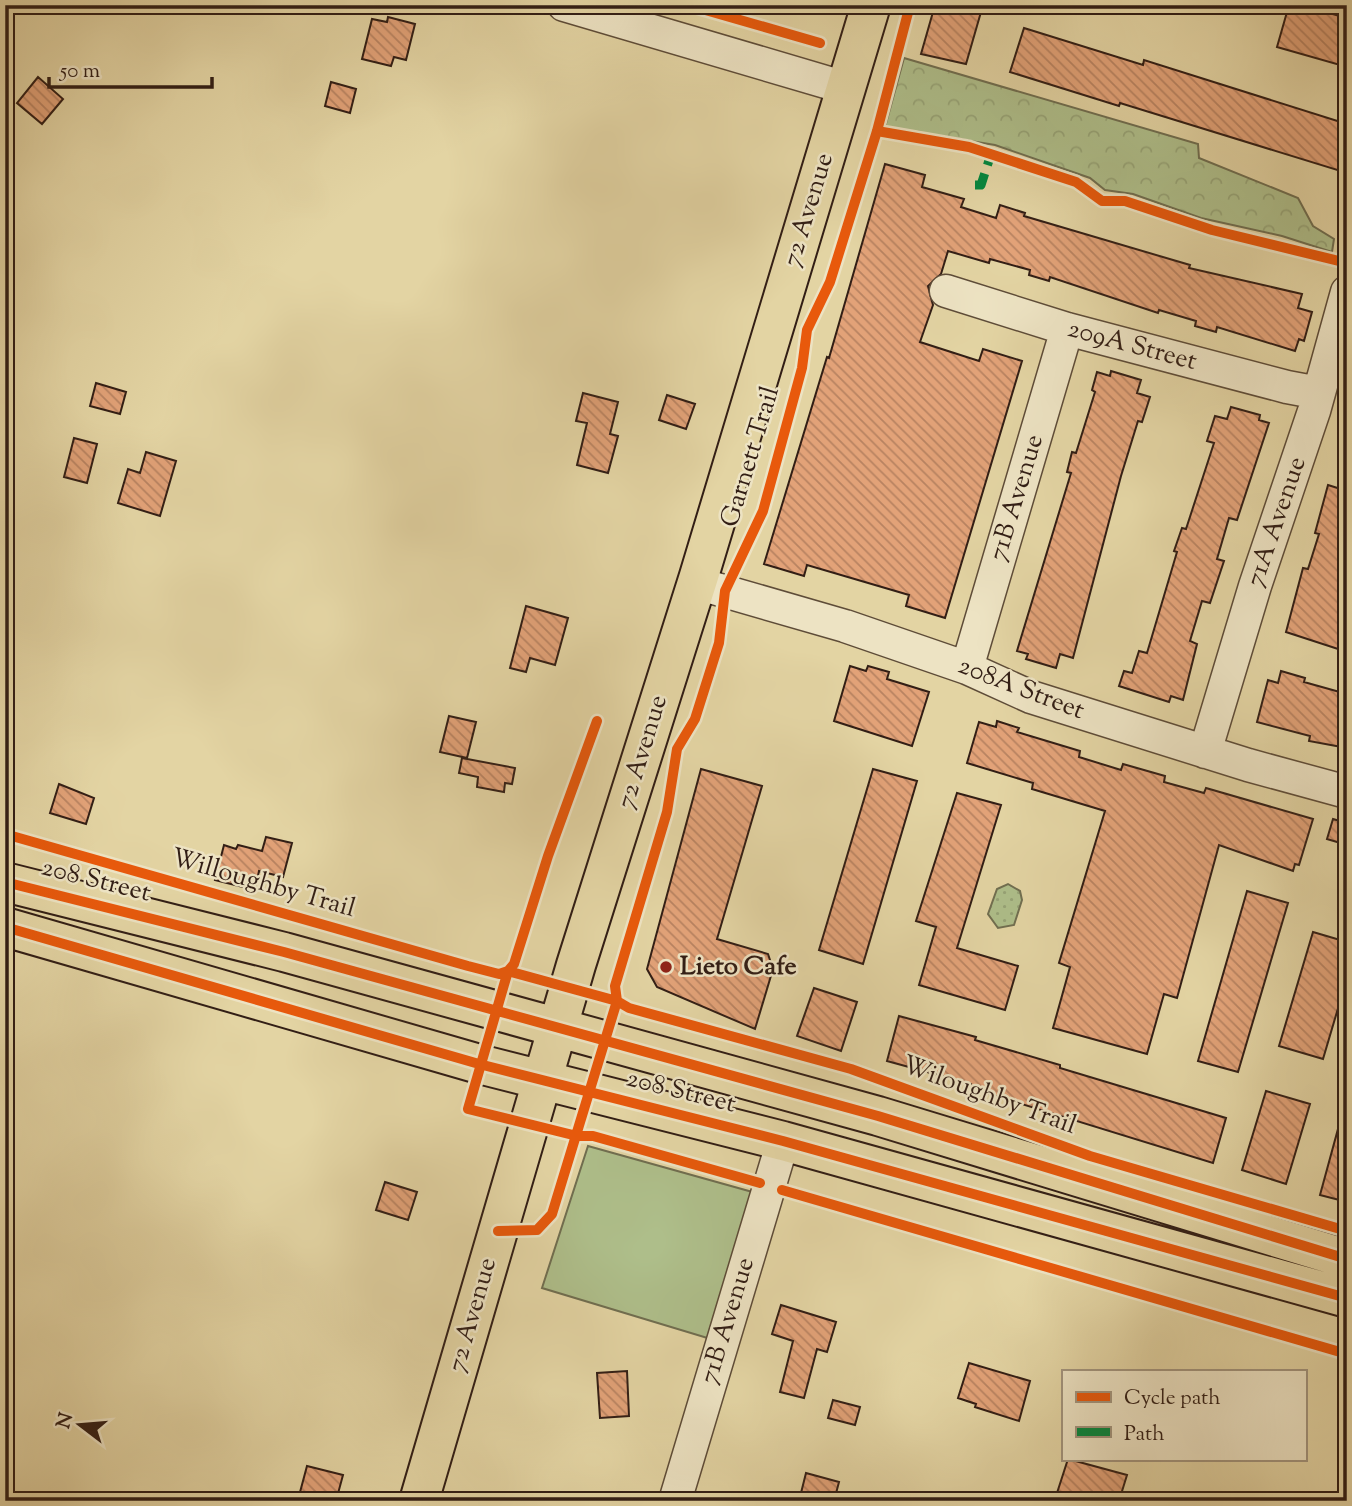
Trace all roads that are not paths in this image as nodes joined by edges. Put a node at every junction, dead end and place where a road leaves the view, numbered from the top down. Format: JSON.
{"nodes":[{"id":1,"x":565,"y":5,"type":"edge"},
{"id":2,"x":871,"y":5,"type":"edge"},
{"id":3,"x":846,"y":88,"type":"junction"},
{"id":4,"x":946,"y":291,"type":"dead end"},
{"id":5,"x":1347,"y":292,"type":"edge"},
{"id":6,"x":1067,"y":329,"type":"junction"},
{"id":7,"x":1320,"y":393,"type":"junction"},
{"id":8,"x":696,"y":583,"type":"junction"},
{"id":9,"x":967,"y":668,"type":"junction"},
{"id":10,"x":1205,"y":752,"type":"junction"},
{"id":11,"x":1347,"y":792,"type":"edge"},
{"id":12,"x":5,"y":882,"type":"edge"},
{"id":13,"x":5,"y":927,"type":"edge"},
{"id":14,"x":145,"y":968,"type":"junction"},
{"id":15,"x":558,"y":1028,"type":"junction"},
{"id":16,"x":541,"y":1081,"type":"junction"},
{"id":17,"x":878,"y":1116,"type":"junction"},
{"id":18,"x":783,"y":1141,"type":"junction"},
{"id":19,"x":1347,"y":1259,"type":"edge"},
{"id":20,"x":1347,"y":1298,"type":"edge"},
{"id":21,"x":419,"y":1501,"type":"edge"},
{"id":22,"x":675,"y":1501,"type":"edge"}],
"edges":[{"from":1,"to":3,"type":"street"},
{"from":2,"to":3,"type":"main road","name":"72 Avenue"},
{"from":3,"to":8,"type":"main road","name":"72 Avenue"},
{"from":4,"to":6,"type":"street","name":"209A Street"},
{"from":5,"to":7,"type":"street","name":"71A Avenue"},
{"from":6,"to":7,"type":"street","name":"209A Street"},
{"from":6,"to":9,"type":"street","name":"71B Avenue"},
{"from":7,"to":10,"type":"street","name":"71A Avenue"},
{"from":8,"to":9,"type":"street","name":"208A Street"},
{"from":8,"to":15,"type":"main road","name":"72 Avenue"},
{"from":9,"to":10,"type":"street","name":"208A Street"},
{"from":10,"to":11,"type":"street","name":"208A Street"},
{"from":12,"to":15,"type":"main road","name":"208 Street"},
{"from":13,"to":14,"type":"main road","name":"208 Street"},
{"from":14,"to":15,"type":"main road"},
{"from":14,"to":16,"type":"main road","name":"208 Street"},
{"from":15,"to":16,"type":"main road","name":"72 Avenue"},
{"from":15,"to":17,"type":"main road","name":"208 Street"},
{"from":16,"to":17,"type":"main road"},
{"from":16,"to":18,"type":"main road","name":"208 Street"},
{"from":16,"to":21,"type":"main road","name":"72 Avenue"},
{"from":17,"to":19,"type":"main road","name":"208 Street"},
{"from":18,"to":20,"type":"main road","name":"208 Street"},
{"from":18,"to":22,"type":"street","name":"71B Avenue"}]}
